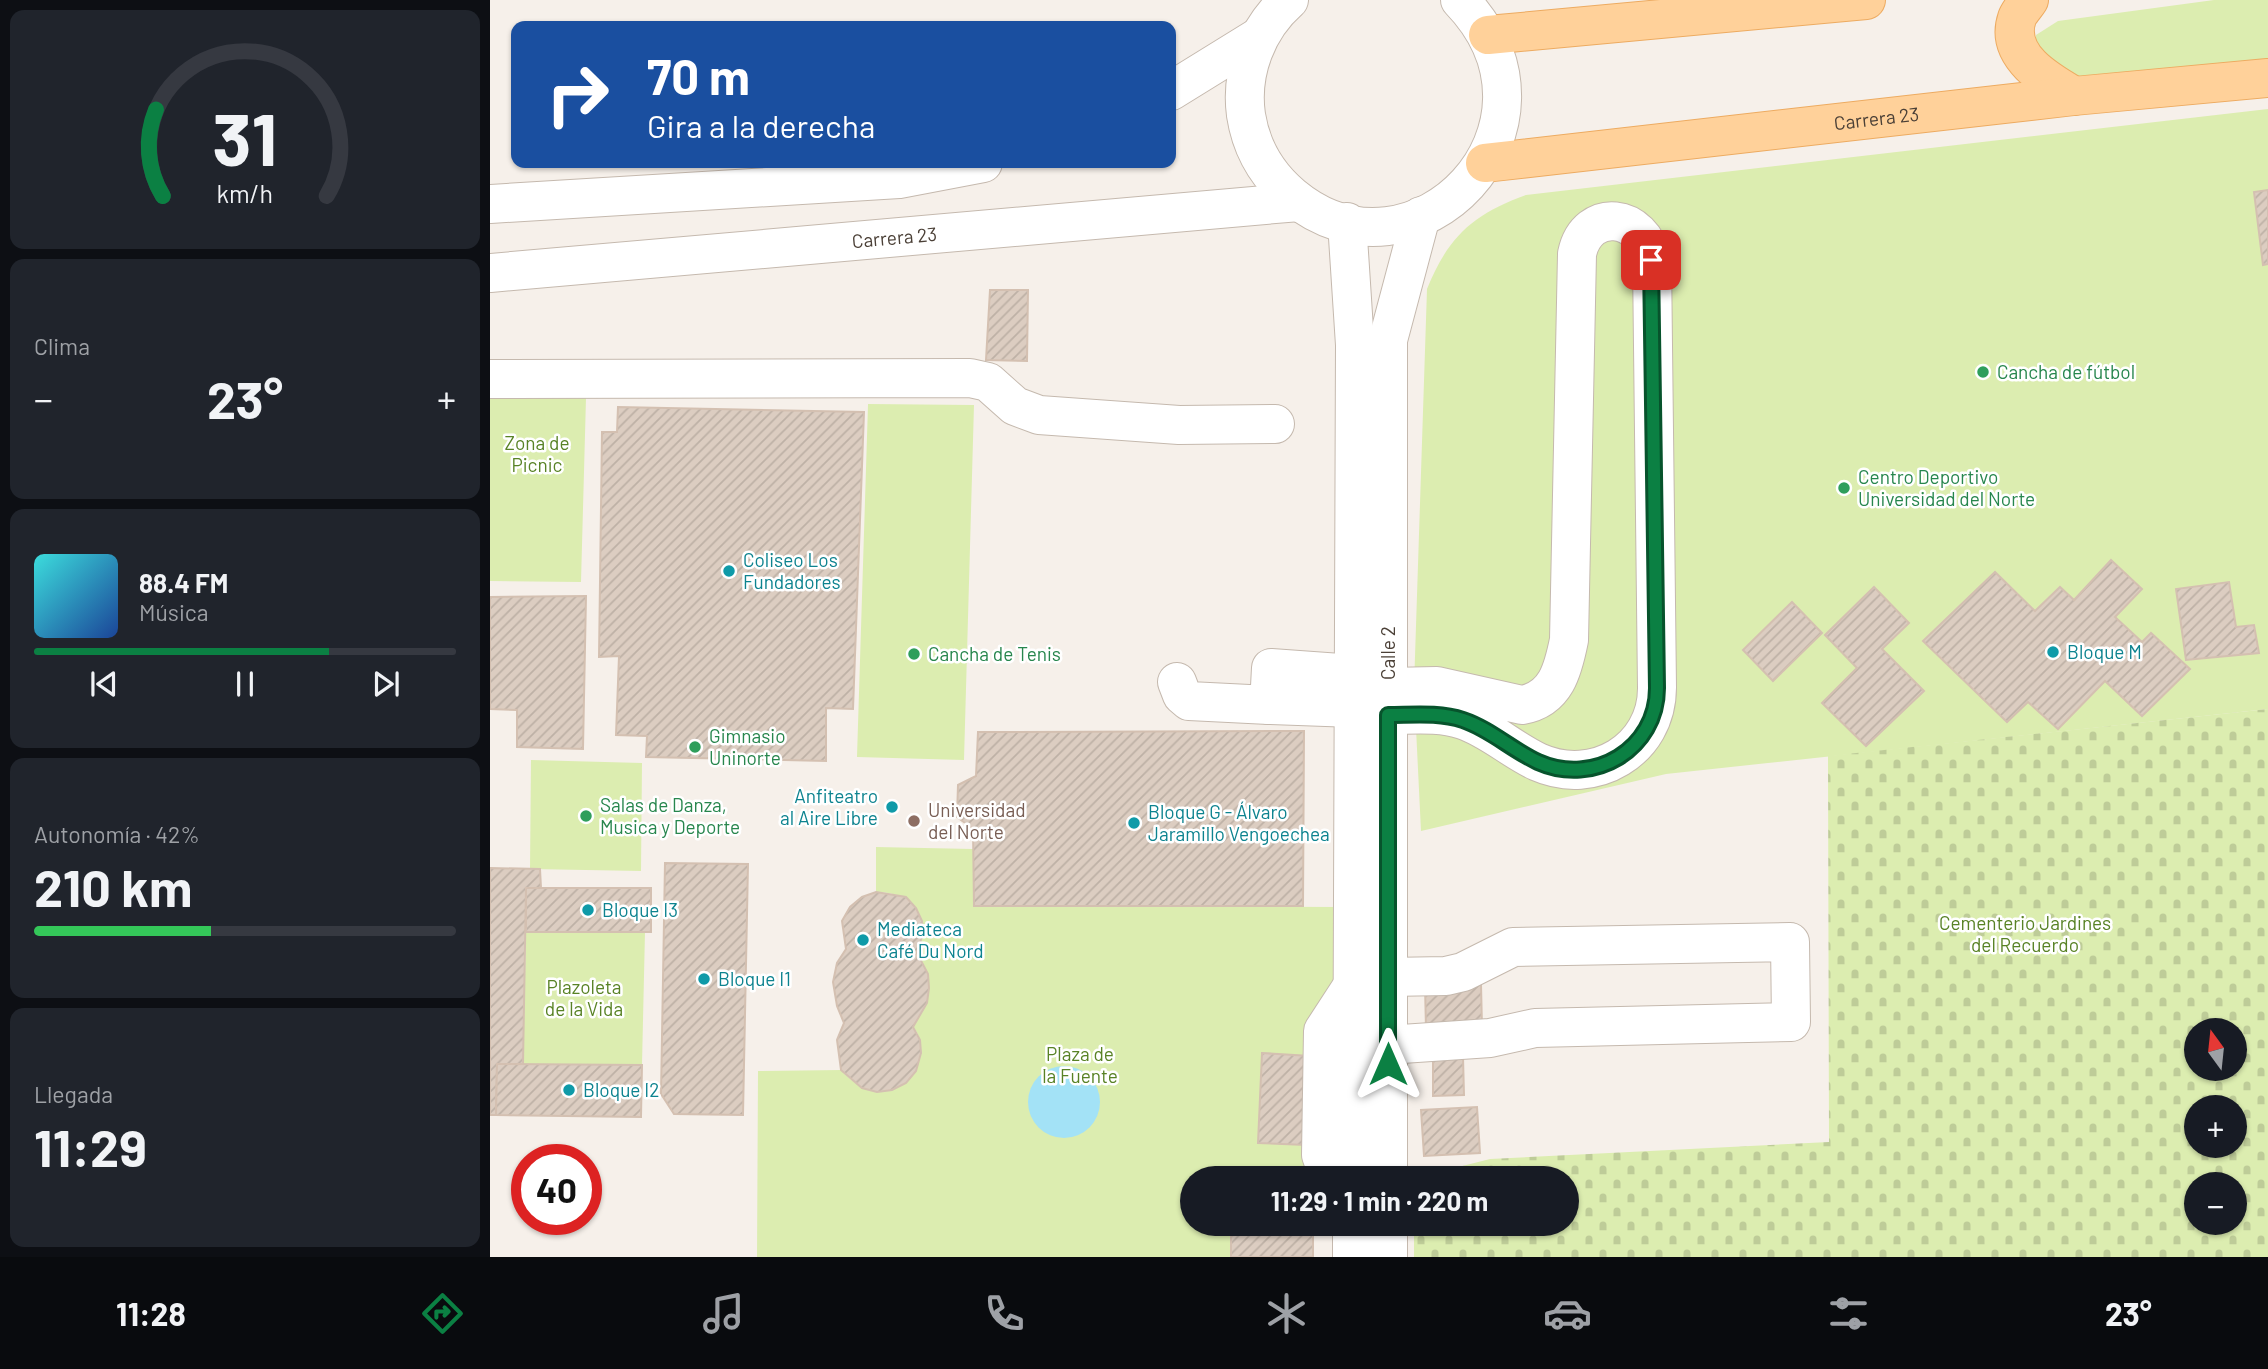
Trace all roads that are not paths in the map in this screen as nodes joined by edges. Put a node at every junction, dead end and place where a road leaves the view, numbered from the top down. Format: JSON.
{"nodes":[{"id":1,"x":1289,"y":0,"type":"edge"},
{"id":2,"x":1460,"y":0,"type":"edge"},
{"id":3,"x":1866,"y":0,"type":"edge"},
{"id":4,"x":2029,"y":0,"type":"edge"},
{"id":5,"x":1260,"y":36,"type":"junction"},
{"id":6,"x":1488,"y":36,"type":"junction"},
{"id":7,"x":2268,"y":78,"type":"edge"},
{"id":8,"x":1176,"y":88,"type":"edge"},
{"id":9,"x":2074,"y":96,"type":"junction"},
{"id":10,"x":1485,"y":163,"type":"junction"},
{"id":11,"x":957,"y":168,"type":"edge"},
{"id":12,"x":1299,"y":202,"type":"junction"},
{"id":13,"x":490,"y":204,"type":"edge"},
{"id":14,"x":1422,"y":216,"type":"junction"},
{"id":15,"x":1347,"y":222,"type":"junction"},
{"id":16,"x":490,"y":273,"type":"edge"},
{"id":17,"x":490,"y":379,"type":"edge"},
{"id":18,"x":1275,"y":424,"type":"dead end"},
{"id":19,"x":1177,"y":682,"type":"dead end"},
{"id":20,"x":1371,"y":696,"type":"junction"},
{"id":21,"x":1370,"y":981,"type":"junction"},
{"id":22,"x":1387,"y":1045,"type":"junction"},
{"id":23,"x":1325,"y":1166,"type":"edge"},
{"id":24,"x":1353,"y":1166,"type":"edge"},
{"id":25,"x":1388,"y":1166,"type":"edge"},
{"id":26,"x":1352,"y":1236,"type":"edge"},
{"id":27,"x":1388,"y":1236,"type":"edge"},
{"id":28,"x":1352,"y":1257,"type":"edge"},
{"id":29,"x":1388,"y":1257,"type":"edge"}],
"edges":[{"from":1,"to":5,"type":"street"},
{"from":2,"to":6,"type":"street"},
{"from":3,"to":6,"type":"main road"},
{"from":4,"to":9,"type":"main road"},
{"from":5,"to":8,"type":"street"},
{"from":5,"to":12,"type":"street"},
{"from":6,"to":10,"type":"street"},
{"from":7,"to":9,"type":"main road","name":"Carrera 23"},
{"from":9,"to":10,"type":"main road","name":"Carrera 23"},
{"from":10,"to":14,"type":"street"},
{"from":11,"to":13,"type":"street"},
{"from":12,"to":15,"type":"street"},
{"from":12,"to":16,"type":"street","name":"Carrera 23"},
{"from":14,"to":15,"type":"street"},
{"from":14,"to":20,"type":"street","name":"Calle 2"},
{"from":15,"to":20,"type":"street","name":"Calle 2"},
{"from":17,"to":18,"type":"street"},
{"from":19,"to":20,"type":"street"},
{"from":20,"to":20,"type":"street"},
{"from":20,"to":21,"type":"street","name":"Calle 2"},
{"from":21,"to":22,"type":"street","name":"Calle 2"},
{"from":21,"to":22,"type":"street"},
{"from":21,"to":23,"type":"street"},
{"from":21,"to":24,"type":"street","name":"Calle 2"},
{"from":22,"to":25,"type":"street","name":"Calle 2"},
{"from":26,"to":28,"type":"street"},
{"from":27,"to":29,"type":"street"}]}
